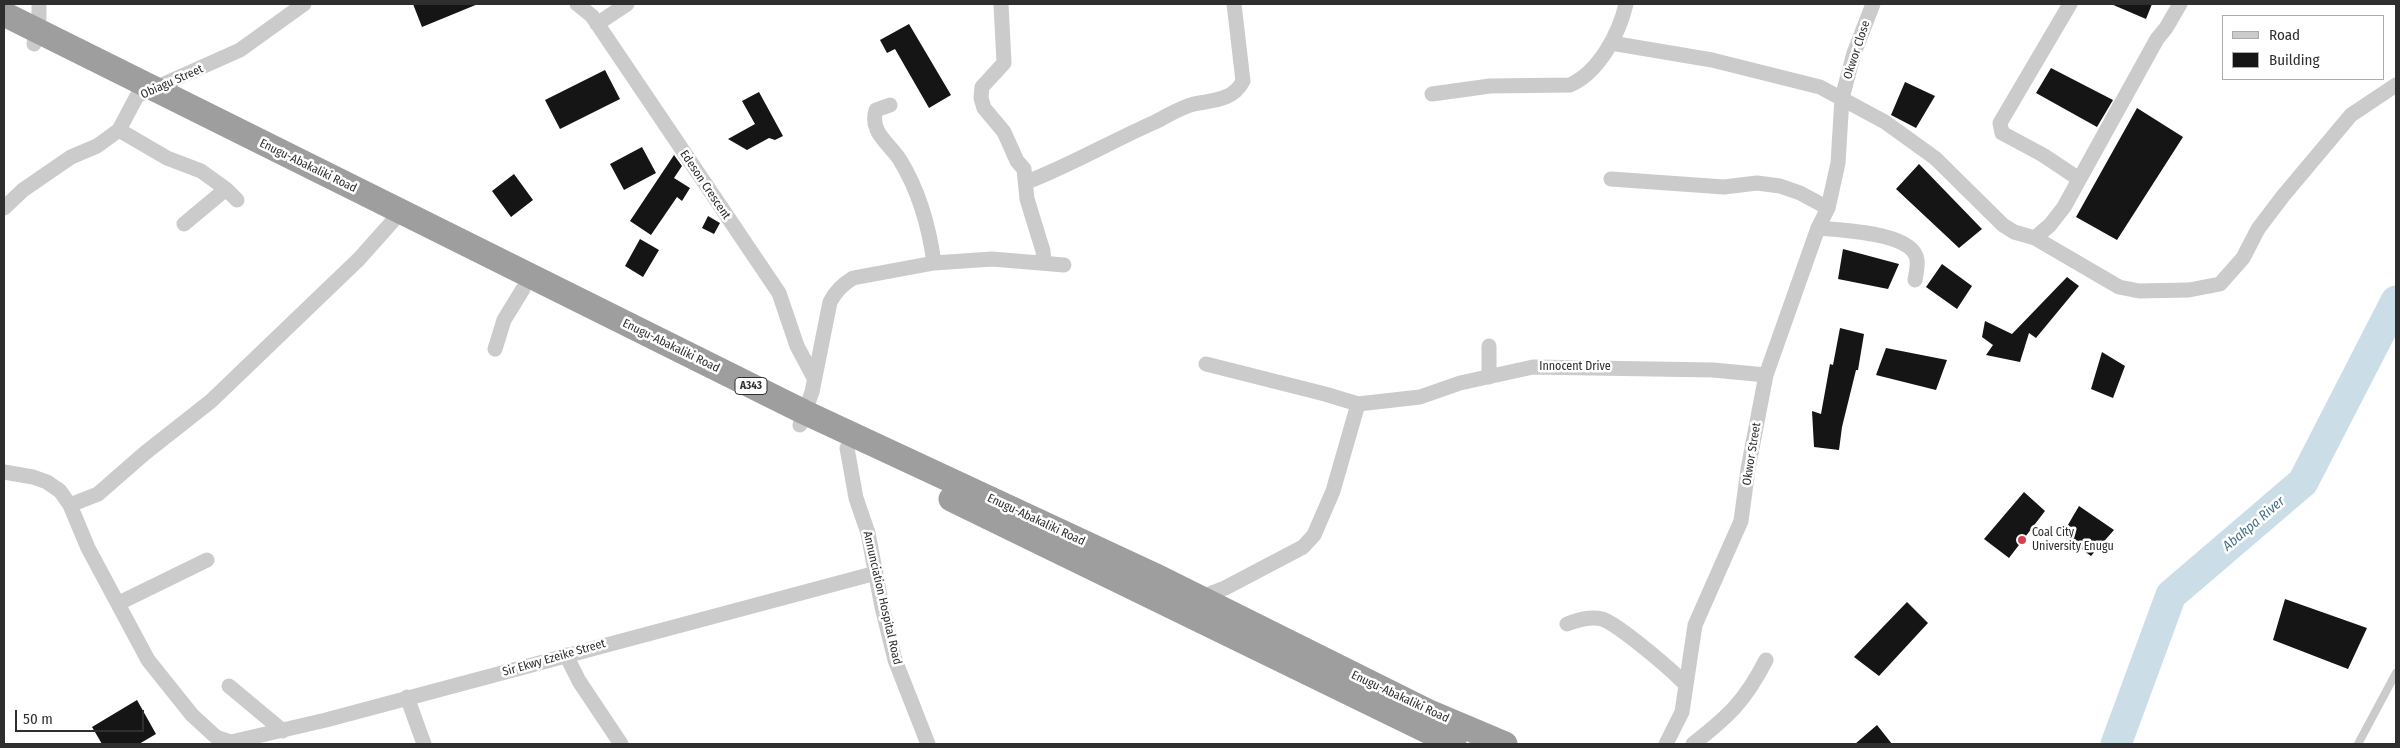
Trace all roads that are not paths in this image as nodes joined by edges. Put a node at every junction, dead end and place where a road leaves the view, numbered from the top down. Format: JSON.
{"nodes":[{"id":1,"x":39,"y":4,"type":"edge"},
{"id":2,"x":304,"y":4,"type":"edge"},
{"id":3,"x":577,"y":4,"type":"edge"},
{"id":4,"x":627,"y":4,"type":"edge"},
{"id":5,"x":1001,"y":4,"type":"edge"},
{"id":6,"x":1234,"y":4,"type":"edge"},
{"id":7,"x":1626,"y":4,"type":"edge"},
{"id":8,"x":1873,"y":4,"type":"edge"},
{"id":9,"x":2070,"y":4,"type":"edge"},
{"id":10,"x":2180,"y":4,"type":"edge"},
{"id":11,"x":4,"y":14,"type":"edge"},
{"id":12,"x":597,"y":24,"type":"junction"},
{"id":13,"x":4,"y":29,"type":"edge"},
{"id":14,"x":35,"y":37,"type":"junction"},
{"id":15,"x":1611,"y":42,"type":"junction"},
{"id":16,"x":2396,"y":85,"type":"edge"},
{"id":17,"x":145,"y":92,"type":"junction"},
{"id":18,"x":1432,"y":94,"type":"dead end"},
{"id":19,"x":1842,"y":98,"type":"junction"},
{"id":20,"x":890,"y":105,"type":"dead end"},
{"id":21,"x":119,"y":130,"type":"junction"},
{"id":22,"x":1838,"y":163,"type":"joint"},
{"id":23,"x":1611,"y":179,"type":"dead end"},
{"id":24,"x":2079,"y":179,"type":"junction"},
{"id":25,"x":1026,"y":182,"type":"junction"},
{"id":26,"x":226,"y":189,"type":"junction"},
{"id":27,"x":237,"y":200,"type":"dead end"},
{"id":28,"x":4,"y":208,"type":"edge"},
{"id":29,"x":1828,"y":208,"type":"junction"},
{"id":30,"x":392,"y":222,"type":"junction"},
{"id":31,"x":184,"y":224,"type":"dead end"},
{"id":32,"x":1818,"y":228,"type":"junction"},
{"id":33,"x":2035,"y":238,"type":"junction"},
{"id":34,"x":1044,"y":262,"type":"junction"},
{"id":35,"x":934,"y":263,"type":"junction"},
{"id":36,"x":1064,"y":265,"type":"dead end"},
{"id":37,"x":1915,"y":280,"type":"dead end"},
{"id":38,"x":523,"y":289,"type":"junction"},
{"id":39,"x":1489,"y":346,"type":"dead end"},
{"id":40,"x":495,"y":349,"type":"dead end"},
{"id":41,"x":1206,"y":364,"type":"dead end"},
{"id":42,"x":1766,"y":375,"type":"junction"},
{"id":43,"x":1489,"y":376,"type":"junction"},
{"id":44,"x":814,"y":378,"type":"junction"},
{"id":45,"x":1358,"y":404,"type":"junction"},
{"id":46,"x":802,"y":418,"type":"junction"},
{"id":47,"x":847,"y":448,"type":"junction"},
{"id":48,"x":4,"y":472,"type":"edge"},
{"id":49,"x":70,"y":505,"type":"junction"},
{"id":50,"x":206,"y":560,"type":"dead end"},
{"id":51,"x":876,"y":573,"type":"junction"},
{"id":52,"x":1199,"y":598,"type":"junction"},
{"id":53,"x":119,"y":603,"type":"junction"},
{"id":54,"x":1177,"y":610,"type":"junction"},
{"id":55,"x":1567,"y":624,"type":"dead end"},
{"id":56,"x":566,"y":655,"type":"junction"},
{"id":57,"x":1766,"y":660,"type":"dead end"},
{"id":58,"x":2396,"y":673,"type":"edge"},
{"id":59,"x":1685,"y":684,"type":"junction"},
{"id":60,"x":229,"y":686,"type":"dead end"},
{"id":61,"x":407,"y":697,"type":"junction"},
{"id":62,"x":283,"y":731,"type":"junction"},
{"id":63,"x":1442,"y":742,"type":"edge"},
{"id":64,"x":424,"y":744,"type":"edge"},
{"id":65,"x":621,"y":744,"type":"edge"},
{"id":66,"x":928,"y":744,"type":"edge"},
{"id":67,"x":1505,"y":744,"type":"edge"},
{"id":68,"x":1666,"y":744,"type":"edge"},
{"id":69,"x":1693,"y":744,"type":"edge"},
{"id":70,"x":2358,"y":744,"type":"edge"}],
"edges":[{"from":1,"to":14,"type":"street"},
{"from":2,"to":17,"type":"street","name":"Obiagu Street"},
{"from":3,"to":12,"type":"street","name":"Edeson Crescent"},
{"from":4,"to":12,"type":"street"},
{"from":5,"to":25,"type":"street"},
{"from":6,"to":25,"type":"street"},
{"from":7,"to":15,"type":"street"},
{"from":8,"to":19,"type":"street","name":"Okwor Close"},
{"from":9,"to":24,"type":"street"},
{"from":10,"to":24,"type":"street"},
{"from":11,"to":14,"type":"highway","name":"Enugu-Abakaliki Road","number":"A343"},
{"from":12,"to":44,"type":"street","name":"Edeson Crescent"},
{"from":13,"to":14,"type":"highway","name":"Enugu-Abakaliki Road","number":"A343"},
{"from":14,"to":17,"type":"highway","name":"Enugu-Abakaliki Road","number":"A343"},
{"from":15,"to":18,"type":"street"},
{"from":15,"to":19,"type":"street"},
{"from":16,"to":33,"type":"street"},
{"from":17,"to":21,"type":"street","name":"Obiagu Street"},
{"from":17,"to":30,"type":"highway","name":"Enugu-Abakaliki Road","number":"A343"},
{"from":17,"to":46,"type":"highway","name":"Enugu-Abakaliki Road","number":"A343"},
{"from":19,"to":22,"type":"street","name":"Okwor Close"},
{"from":19,"to":33,"type":"street"},
{"from":20,"to":35,"type":"street"},
{"from":21,"to":26,"type":"street"},
{"from":21,"to":28,"type":"street","name":"Obiagu Street"},
{"from":22,"to":29,"type":"street","name":"Okwor Street"},
{"from":23,"to":29,"type":"street"},
{"from":24,"to":33,"type":"street"},
{"from":25,"to":34,"type":"street"},
{"from":26,"to":27,"type":"street"},
{"from":26,"to":31,"type":"street"},
{"from":29,"to":32,"type":"street","name":"Okwor Street"},
{"from":30,"to":38,"type":"highway","name":"Enugu-Abakaliki Road","number":"A343"},
{"from":30,"to":49,"type":"street"},
{"from":32,"to":37,"type":"street"},
{"from":32,"to":42,"type":"street","name":"Okwor Street"},
{"from":34,"to":35,"type":"street"},
{"from":34,"to":36,"type":"street"},
{"from":35,"to":44,"type":"street"},
{"from":38,"to":40,"type":"street"},
{"from":38,"to":46,"type":"highway","name":"Enugu-Abakaliki Road","number":"A343"},
{"from":39,"to":43,"type":"street"},
{"from":41,"to":45,"type":"street"},
{"from":42,"to":43,"type":"street","name":"Innocent Drive"},
{"from":42,"to":59,"type":"street","name":"Okwor Street"},
{"from":43,"to":45,"type":"street","name":"Innocent Drive"},
{"from":44,"to":46,"type":"street"},
{"from":45,"to":52,"type":"street"},
{"from":46,"to":47,"type":"highway","name":"Enugu-Abakaliki Road","number":"A343"},
{"from":46,"to":52,"type":"highway","name":"Enugu-Abakaliki Road","number":"A343"},
{"from":47,"to":51,"type":"street","name":"Annunciation Hospital Road"},
{"from":47,"to":54,"type":"highway","name":"Enugu-Abakaliki Road","number":"A343"},
{"from":48,"to":49,"type":"street"},
{"from":49,"to":53,"type":"street"},
{"from":50,"to":53,"type":"street"},
{"from":51,"to":56,"type":"street","name":"Sir Ekwy Ezeike Street"},
{"from":51,"to":66,"type":"street","name":"Annunciation Hospital Road"},
{"from":52,"to":54,"type":"street"},
{"from":52,"to":67,"type":"highway","name":"Enugu-Abakaliki Road","number":"A343"},
{"from":53,"to":62,"type":"street","name":"Sir Ekwy Ezeike Street"},
{"from":54,"to":63,"type":"highway","name":"Enugu-Abakaliki Road","number":"A343"},
{"from":55,"to":59,"type":"street"},
{"from":56,"to":61,"type":"street","name":"Sir Ekwy Ezeike Street"},
{"from":56,"to":65,"type":"street"},
{"from":57,"to":69,"type":"street"},
{"from":58,"to":70,"type":"lane"},
{"from":59,"to":68,"type":"street","name":"Okwor Street"},
{"from":60,"to":62,"type":"street"},
{"from":61,"to":62,"type":"street","name":"Sir Ekwy Ezeike Street"},
{"from":61,"to":64,"type":"street"}]}
